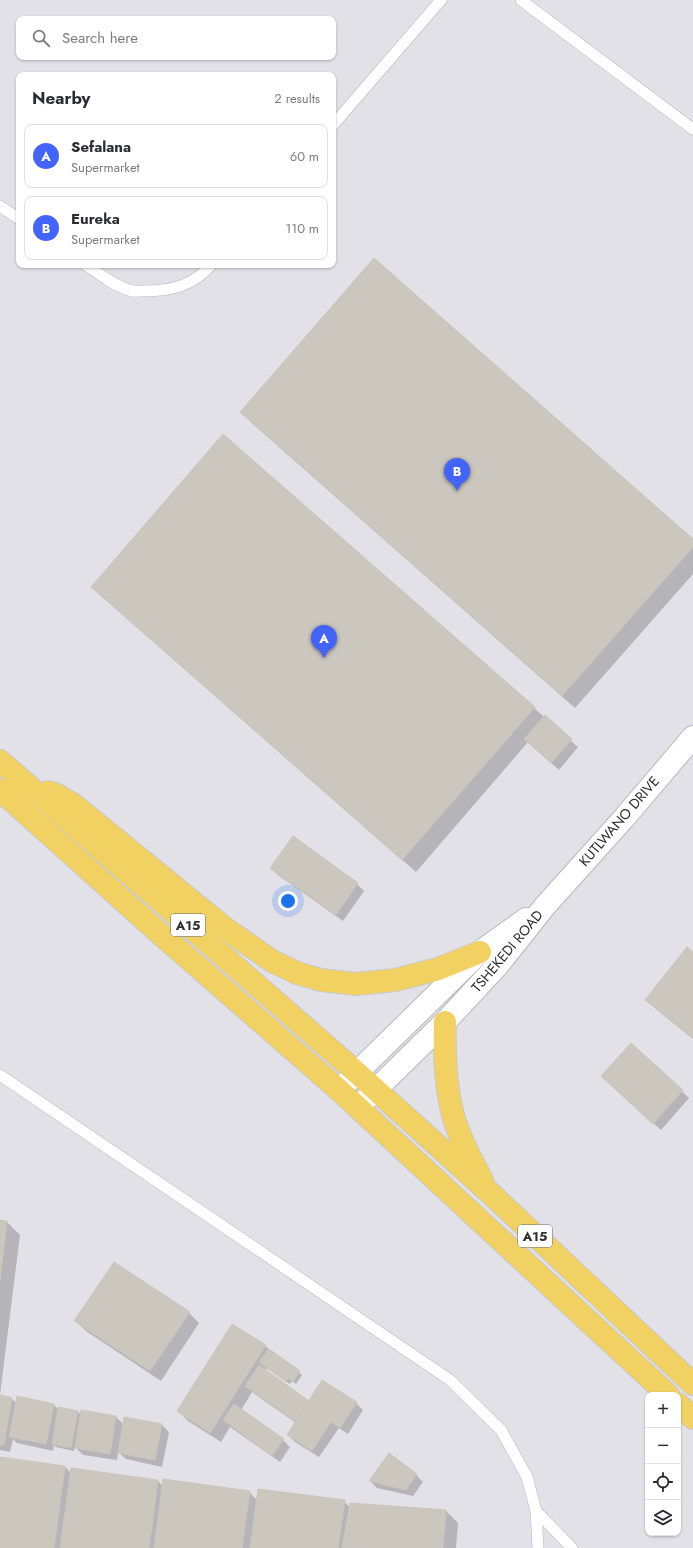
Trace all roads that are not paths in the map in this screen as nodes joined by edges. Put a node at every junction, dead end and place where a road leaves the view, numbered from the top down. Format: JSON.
{"nodes":[{"id":1,"x":441,"y":0,"type":"edge"},
{"id":2,"x":521,"y":0,"type":"edge"},
{"id":3,"x":336,"y":122,"type":"edge"},
{"id":4,"x":693,"y":129,"type":"edge"},
{"id":5,"x":0,"y":206,"type":"edge"},
{"id":6,"x":16,"y":217,"type":"edge"},
{"id":7,"x":90,"y":268,"type":"edge"},
{"id":8,"x":208,"y":268,"type":"edge"},
{"id":9,"x":693,"y":736,"type":"edge"},
{"id":10,"x":0,"y":761,"type":"edge"},
{"id":11,"x":0,"y":790,"type":"edge"},
{"id":12,"x":33,"y":790,"type":"junction"},
{"id":13,"x":544,"y":906,"type":"junction"},
{"id":14,"x":480,"y":952,"type":"junction"},
{"id":15,"x":445,"y":1022,"type":"junction"},
{"id":16,"x":356,"y":1072,"type":"junction"},
{"id":17,"x":0,"y":1075,"type":"edge"},
{"id":18,"x":339,"y":1090,"type":"junction"},
{"id":19,"x":376,"y":1090,"type":"junction"},
{"id":20,"x":358,"y":1107,"type":"junction"},
{"id":21,"x":489,"y":1192,"type":"junction"},
{"id":22,"x":693,"y":1384,"type":"edge"},
{"id":23,"x":665,"y":1392,"type":"edge"},
{"id":24,"x":681,"y":1407,"type":"edge"},
{"id":25,"x":693,"y":1418,"type":"edge"},
{"id":26,"x":536,"y":1511,"type":"junction"},
{"id":27,"x":538,"y":1548,"type":"edge"},
{"id":28,"x":572,"y":1548,"type":"edge"}],
"edges":[{"from":1,"to":3,"type":"lane"},
{"from":2,"to":4,"type":"lane"},
{"from":5,"to":6,"type":"lane"},
{"from":7,"to":8,"type":"lane"},
{"from":9,"to":13,"type":"street","name":"KUTLWANO DRIVE"},
{"from":10,"to":12,"type":"main road","number":"A15"},
{"from":11,"to":18,"type":"main road","number":"A15"},
{"from":12,"to":14,"type":"main road"},
{"from":12,"to":16,"type":"main road","number":"A15"},
{"from":13,"to":14,"type":"street","name":"TSHEKEDI ROAD"},
{"from":13,"to":15,"type":"street","name":"TSHEKEDI ROAD"},
{"from":14,"to":16,"type":"street","name":"TSHEKEDI ROAD"},
{"from":15,"to":19,"type":"street","name":"TSHEKEDI ROAD"},
{"from":15,"to":21,"type":"main road"},
{"from":16,"to":18,"type":"street","name":"TSHEKEDI ROAD"},
{"from":16,"to":19,"type":"main road","number":"A15"},
{"from":17,"to":26,"type":"lane"},
{"from":18,"to":20,"type":"main road","number":"A15"},
{"from":19,"to":20,"type":"street","name":"TSHEKEDI ROAD"},
{"from":19,"to":21,"type":"main road","number":"A15"},
{"from":20,"to":23,"type":"main road","number":"A15"},
{"from":21,"to":22,"type":"main road","number":"A15"},
{"from":24,"to":25,"type":"main road"},
{"from":26,"to":27,"type":"lane"},
{"from":26,"to":28,"type":"lane"}]}
